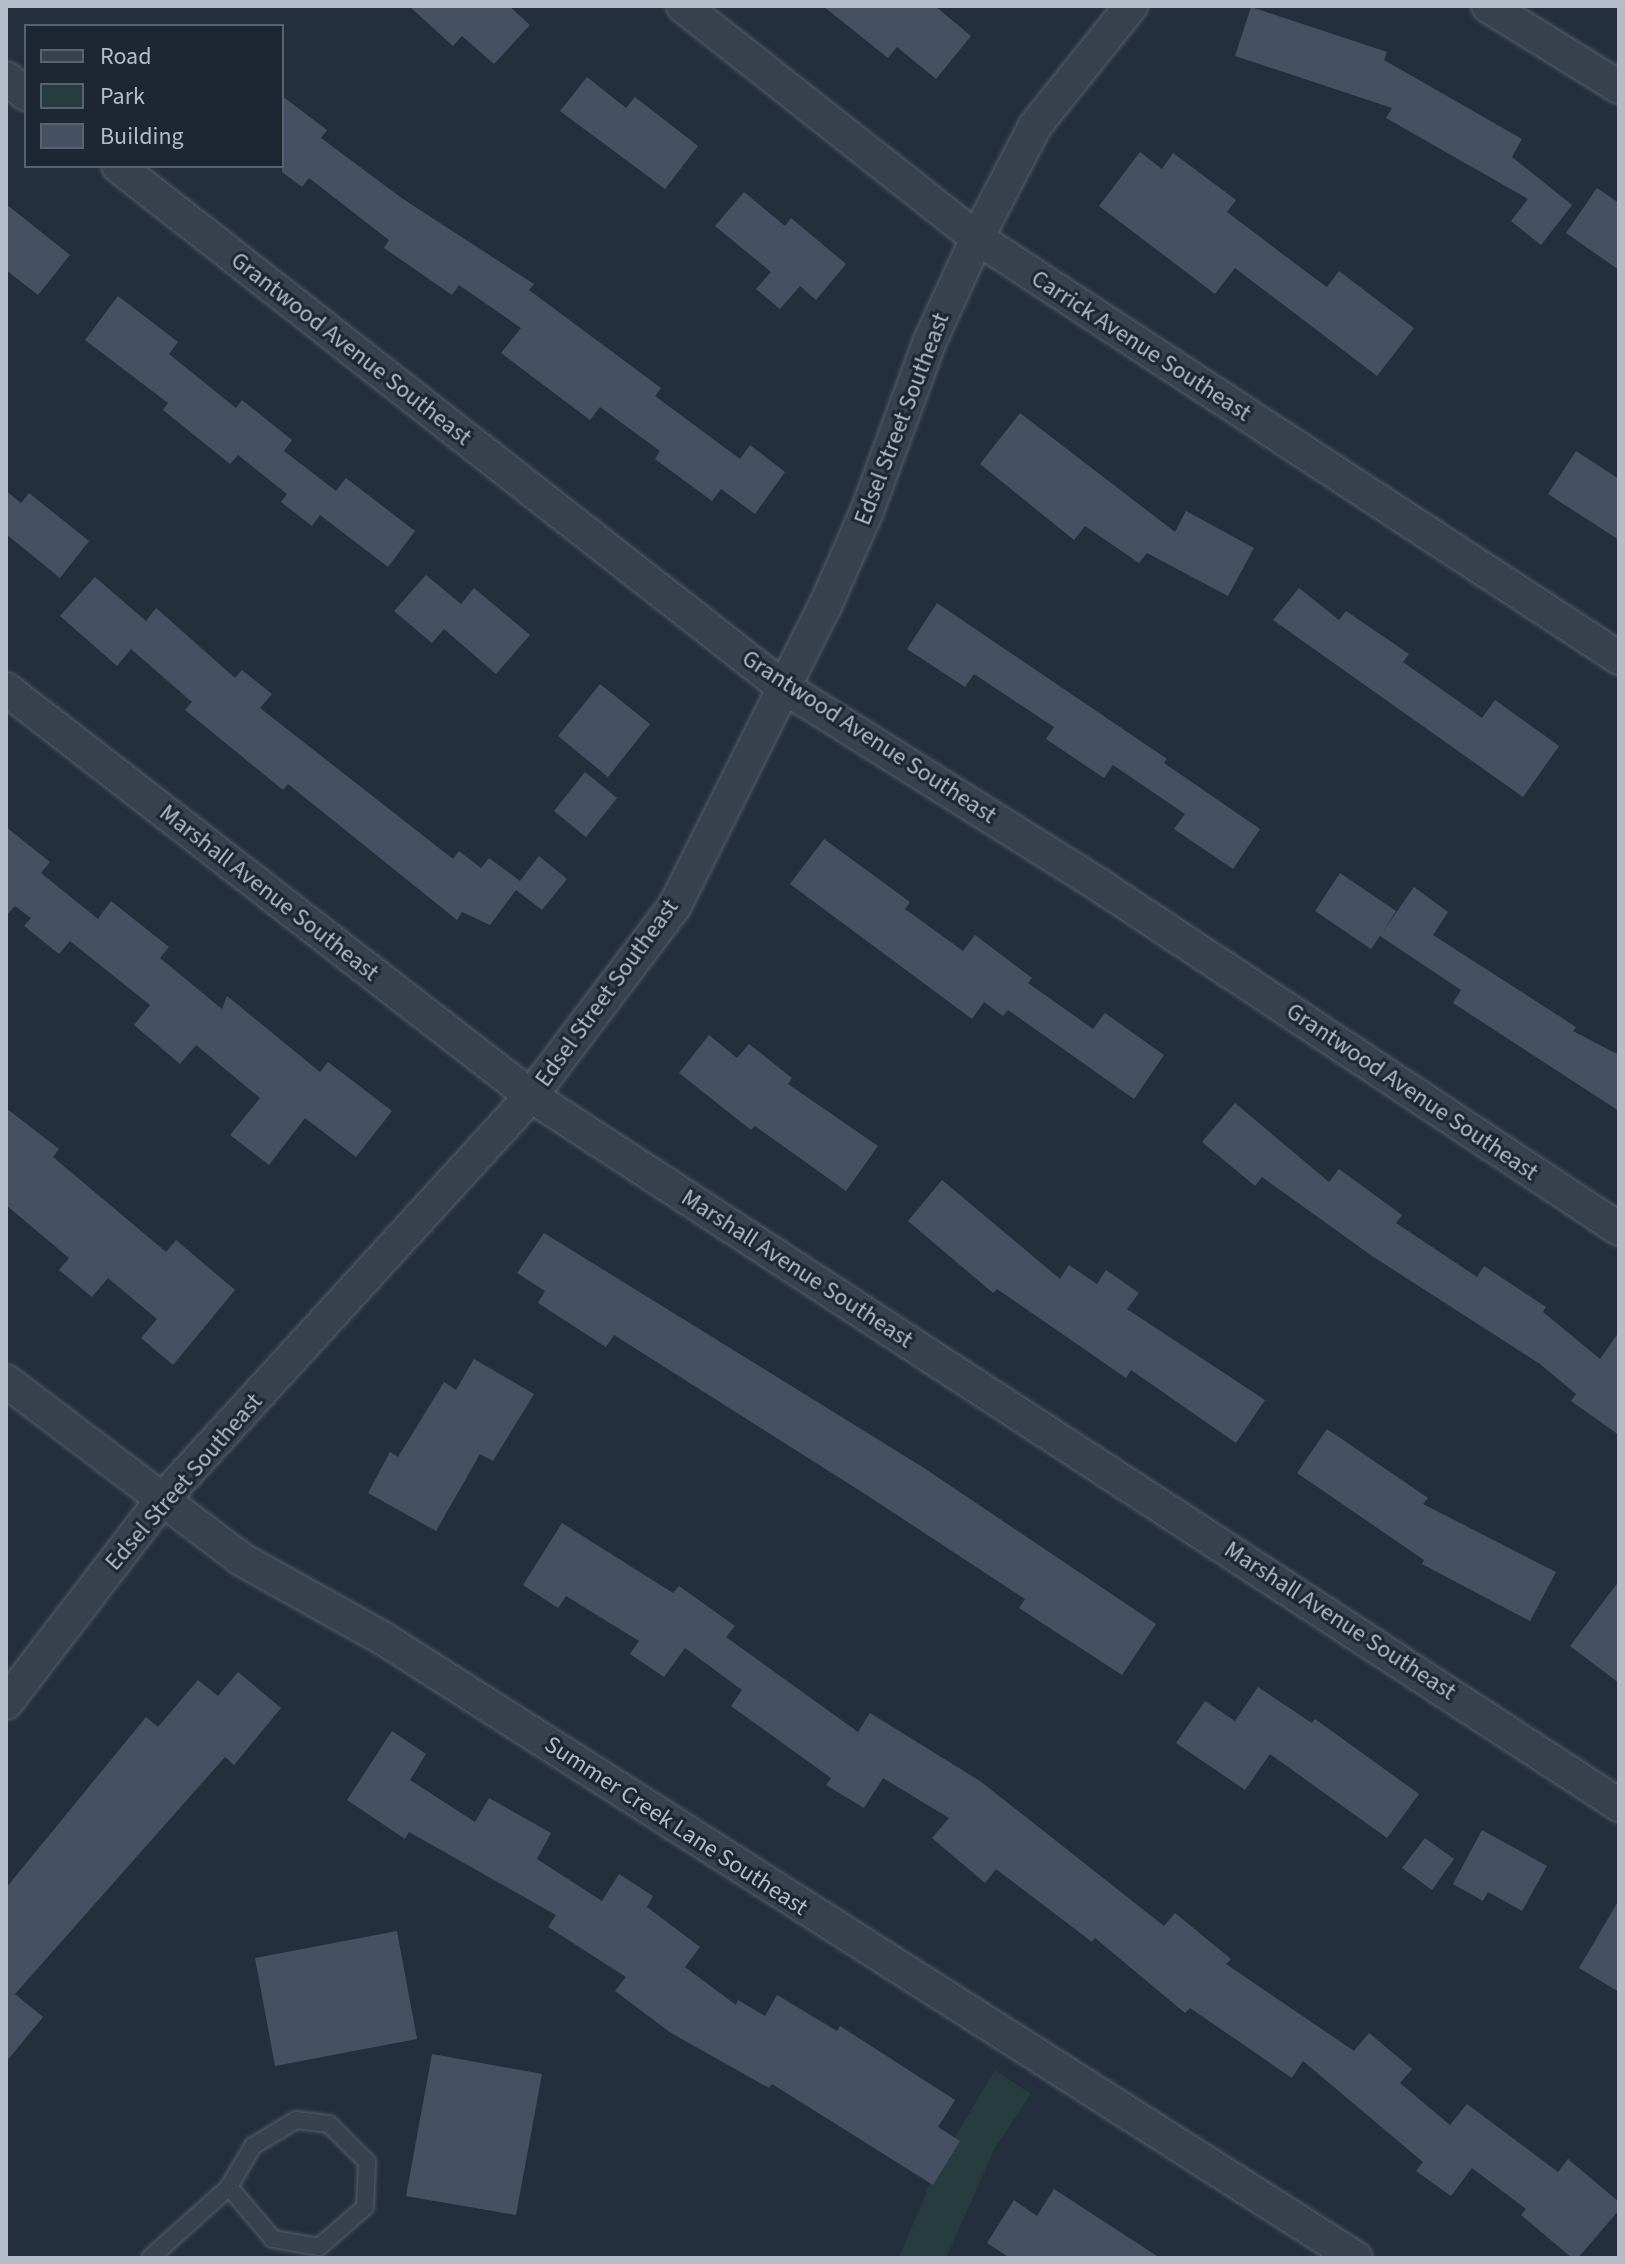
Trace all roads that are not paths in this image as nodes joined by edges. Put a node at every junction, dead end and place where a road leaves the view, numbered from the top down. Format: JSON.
{"nodes":[{"id":1,"x":683,"y":6,"type":"edge"},
{"id":2,"x":1131,"y":6,"type":"edge"},
{"id":3,"x":1488,"y":6,"type":"edge"},
{"id":4,"x":6,"y":78,"type":"edge"},
{"id":5,"x":1619,"y":87,"type":"edge"},
{"id":6,"x":24,"y":92,"type":"edge"},
{"id":7,"x":121,"y":168,"type":"edge"},
{"id":8,"x":977,"y":238,"type":"junction"},
{"id":9,"x":1619,"y":658,"type":"edge"},
{"id":10,"x":782,"y":686,"type":"junction"},
{"id":11,"x":6,"y":689,"type":"edge"},
{"id":12,"x":531,"y":1096,"type":"junction"},
{"id":13,"x":1619,"y":1229,"type":"edge"},
{"id":14,"x":6,"y":1381,"type":"edge"},
{"id":15,"x":161,"y":1501,"type":"junction"},
{"id":16,"x":6,"y":1703,"type":"edge"},
{"id":17,"x":1619,"y":1805,"type":"edge"},
{"id":18,"x":229,"y":2187,"type":"junction"},
{"id":19,"x":150,"y":2258,"type":"edge"},
{"id":20,"x":1356,"y":2258,"type":"edge"}],
"edges":[{"from":1,"to":8,"type":"street","name":"Carrick Avenue Southeast"},
{"from":2,"to":8,"type":"street","name":"Edsel Street Southeast"},
{"from":3,"to":5,"type":"street"},
{"from":4,"to":6,"type":"street"},
{"from":7,"to":10,"type":"street","name":"Grantwood Avenue Southeast"},
{"from":8,"to":9,"type":"street","name":"Carrick Avenue Southeast"},
{"from":8,"to":10,"type":"street","name":"Edsel Street Southeast"},
{"from":10,"to":12,"type":"street","name":"Edsel Street Southeast"},
{"from":10,"to":13,"type":"street","name":"Grantwood Avenue Southeast"},
{"from":11,"to":12,"type":"street","name":"Marshall Avenue Southeast"},
{"from":12,"to":15,"type":"street","name":"Edsel Street Southeast"},
{"from":12,"to":17,"type":"street","name":"Marshall Avenue Southeast"},
{"from":14,"to":15,"type":"street","name":"Summer Creek Lane Southeast"},
{"from":15,"to":16,"type":"street","name":"Edsel Street Southeast"},
{"from":15,"to":20,"type":"street","name":"Summer Creek Lane Southeast"},
{"from":18,"to":18,"type":"lane"},
{"from":18,"to":19,"type":"lane"}]}
